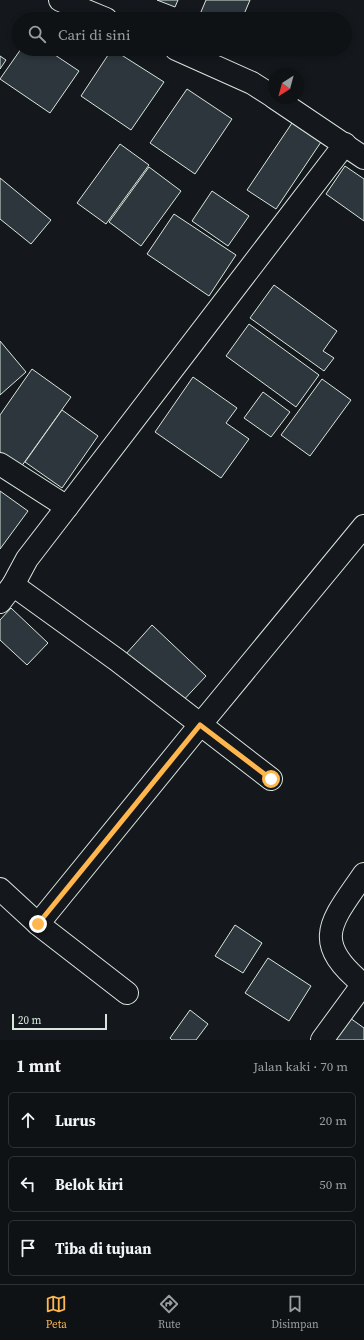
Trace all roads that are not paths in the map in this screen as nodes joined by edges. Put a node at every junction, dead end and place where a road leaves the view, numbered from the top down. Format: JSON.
{"nodes":[{"id":1,"x":60,"y":0,"type":"edge"},
{"id":2,"x":89,"y":12,"type":"edge"},
{"id":3,"x":192,"y":56,"type":"edge"},
{"id":4,"x":268,"y":93,"type":"edge"},
{"id":5,"x":284,"y":104,"type":"edge"},
{"id":6,"x":345,"y":144,"type":"junction"},
{"id":7,"x":364,"y":158,"type":"edge"},
{"id":8,"x":0,"y":464,"type":"edge"},
{"id":9,"x":66,"y":507,"type":"junction"},
{"id":10,"x":364,"y":526,"type":"edge"},
{"id":11,"x":13,"y":585,"type":"junction"},
{"id":12,"x":0,"y":602,"type":"edge"},
{"id":13,"x":200,"y":725,"type":"junction"},
{"id":14,"x":271,"y":779,"type":"dead end"},
{"id":15,"x":364,"y":874,"type":"edge"},
{"id":16,"x":0,"y":888,"type":"edge"},
{"id":17,"x":38,"y":924,"type":"junction"},
{"id":18,"x":363,"y":984,"type":"edge"},
{"id":19,"x":127,"y":994,"type":"dead end"},
{"id":20,"x":322,"y":1040,"type":"edge"}],
"edges":[{"from":1,"to":2,"type":"street"},
{"from":3,"to":4,"type":"street"},
{"from":5,"to":6,"type":"street"},
{"from":6,"to":7,"type":"street"},
{"from":6,"to":9,"type":"street"},
{"from":8,"to":9,"type":"street"},
{"from":9,"to":11,"type":"street"},
{"from":10,"to":13,"type":"street"},
{"from":11,"to":12,"type":"street"},
{"from":11,"to":13,"type":"street"},
{"from":13,"to":14,"type":"street"},
{"from":13,"to":17,"type":"street"},
{"from":15,"to":18,"type":"street"},
{"from":16,"to":17,"type":"street"},
{"from":17,"to":19,"type":"street"},
{"from":18,"to":20,"type":"street"}]}
